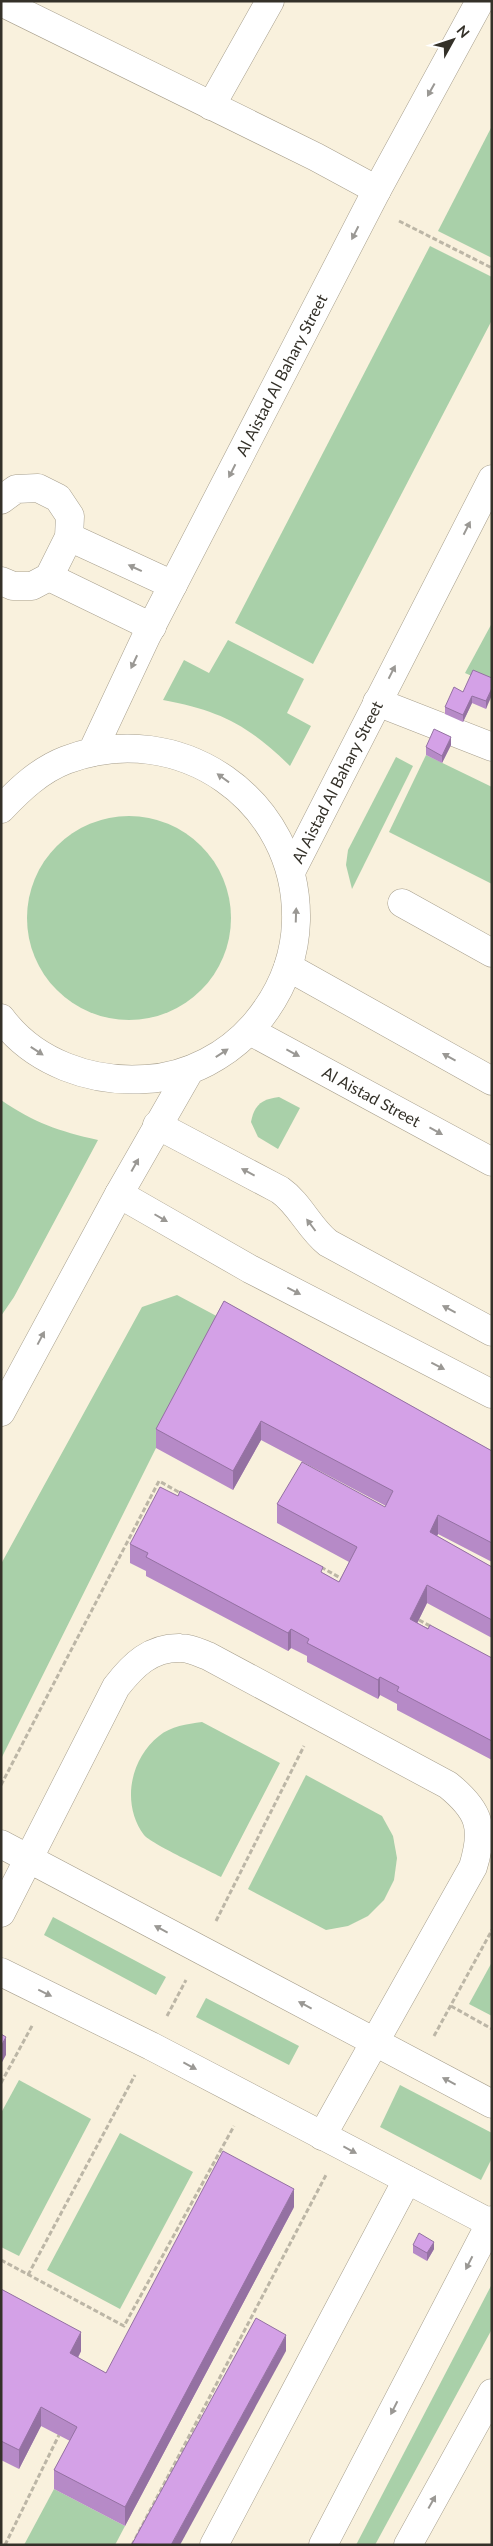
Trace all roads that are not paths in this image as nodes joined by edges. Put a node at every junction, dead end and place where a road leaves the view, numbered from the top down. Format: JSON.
{"nodes":[{"id":1,"x":270,"y":1,"type":"edge"},
{"id":2,"x":480,"y":1,"type":"edge"},
{"id":3,"x":1,"y":2,"type":"edge"},
{"id":4,"x":211,"y":106,"type":"junction"},
{"id":5,"x":373,"y":198,"type":"junction"},
{"id":6,"x":492,"y":479,"type":"edge"},
{"id":7,"x":1,"y":500,"type":"edge"},
{"id":8,"x":69,"y":537,"type":"junction"},
{"id":9,"x":49,"y":577,"type":"junction"},
{"id":10,"x":1,"y":581,"type":"edge"},
{"id":11,"x":173,"y":585,"type":"junction"},
{"id":12,"x":152,"y":627,"type":"junction"},
{"id":13,"x":377,"y":702,"type":"junction"},
{"id":14,"x":492,"y":747,"type":"edge"},
{"id":15,"x":92,"y":752,"type":"junction"},
{"id":16,"x":1,"y":809,"type":"edge"},
{"id":17,"x":291,"y":872,"type":"junction"},
{"id":18,"x":402,"y":903,"type":"dead end"},
{"id":19,"x":492,"y":953,"type":"edge"},
{"id":20,"x":288,"y":967,"type":"junction"},
{"id":21,"x":1,"y":1018,"type":"edge"},
{"id":22,"x":250,"y":1030,"type":"junction"},
{"id":23,"x":190,"y":1070,"type":"junction"},
{"id":24,"x":492,"y":1081,"type":"edge"},
{"id":25,"x":157,"y":1125,"type":"junction"},
{"id":26,"x":492,"y":1162,"type":"edge"},
{"id":27,"x":119,"y":1194,"type":"junction"},
{"id":28,"x":492,"y":1332,"type":"edge"},
{"id":29,"x":9,"y":1388,"type":"edge"},
{"id":30,"x":492,"y":1394,"type":"edge"},
{"id":31,"x":1,"y":1412,"type":"edge"},
{"id":32,"x":1,"y":1844,"type":"edge"},
{"id":33,"x":28,"y":1858,"type":"junction"},
{"id":34,"x":1,"y":1913,"type":"edge"},
{"id":35,"x":1,"y":1972,"type":"edge"},
{"id":36,"x":374,"y":2041,"type":"junction"},
{"id":37,"x":492,"y":2104,"type":"edge"},
{"id":38,"x":332,"y":2141,"type":"junction"},
{"id":39,"x":407,"y":2180,"type":"junction"},
{"id":40,"x":491,"y":2223,"type":"edge"},
{"id":41,"x":492,"y":2393,"type":"edge"},
{"id":42,"x":214,"y":2545,"type":"edge"},
{"id":43,"x":323,"y":2545,"type":"edge"},
{"id":44,"x":408,"y":2545,"type":"edge"}],
"edges":[{"from":1,"to":4,"type":"street"},
{"from":2,"to":5,"type":"street","name":"Al Aistad Al Bahary Street","one_way":true},
{"from":3,"to":4,"type":"street"},
{"from":4,"to":5,"type":"street"},
{"from":5,"to":11,"type":"street","name":"Al Aistad Al Bahary Street","one_way":true},
{"from":13,"to":6,"type":"street","name":"Al Aistad Al Bahary Street","one_way":true},
{"from":7,"to":8,"type":"street"},
{"from":8,"to":9,"type":"street"},
{"from":11,"to":8,"type":"street","one_way":true},
{"from":9,"to":10,"type":"street"},
{"from":9,"to":12,"type":"street"},
{"from":11,"to":12,"type":"street","name":"Al Aistad Al Bahary Street"},
{"from":12,"to":15,"type":"street","name":"Al Aistad Al Bahary Street","one_way":true},
{"from":13,"to":14,"type":"street"},
{"from":13,"to":17,"type":"street","name":"Al Aistad Al Bahary Street"},
{"from":15,"to":16,"type":"street"},
{"from":17,"to":15,"type":"street","one_way":true},
{"from":20,"to":17,"type":"street","one_way":true},
{"from":18,"to":19,"type":"street"},
{"from":20,"to":22,"type":"street"},
{"from":24,"to":20,"type":"street","one_way":true},
{"from":21,"to":23,"type":"street","one_way":true},
{"from":23,"to":22,"type":"street","one_way":true},
{"from":22,"to":26,"type":"street","name":"Al Aistad Street","one_way":true},
{"from":23,"to":25,"type":"street"},
{"from":27,"to":25,"type":"street","one_way":true},
{"from":28,"to":25,"type":"street","one_way":true},
{"from":29,"to":27,"type":"street","one_way":true},
{"from":27,"to":30,"type":"street","one_way":true},
{"from":29,"to":31,"type":"street"},
{"from":32,"to":33,"type":"street"},
{"from":33,"to":34,"type":"street"},
{"from":36,"to":33,"type":"street","one_way":true},
{"from":33,"to":36,"type":"street"},
{"from":35,"to":38,"type":"street","one_way":true},
{"from":37,"to":36,"type":"street","one_way":true},
{"from":36,"to":38,"type":"street"},
{"from":38,"to":39,"type":"street","one_way":true},
{"from":39,"to":40,"type":"street"},
{"from":39,"to":42,"type":"street"},
{"from":40,"to":43,"type":"street","one_way":true},
{"from":44,"to":41,"type":"street","one_way":true}]}
